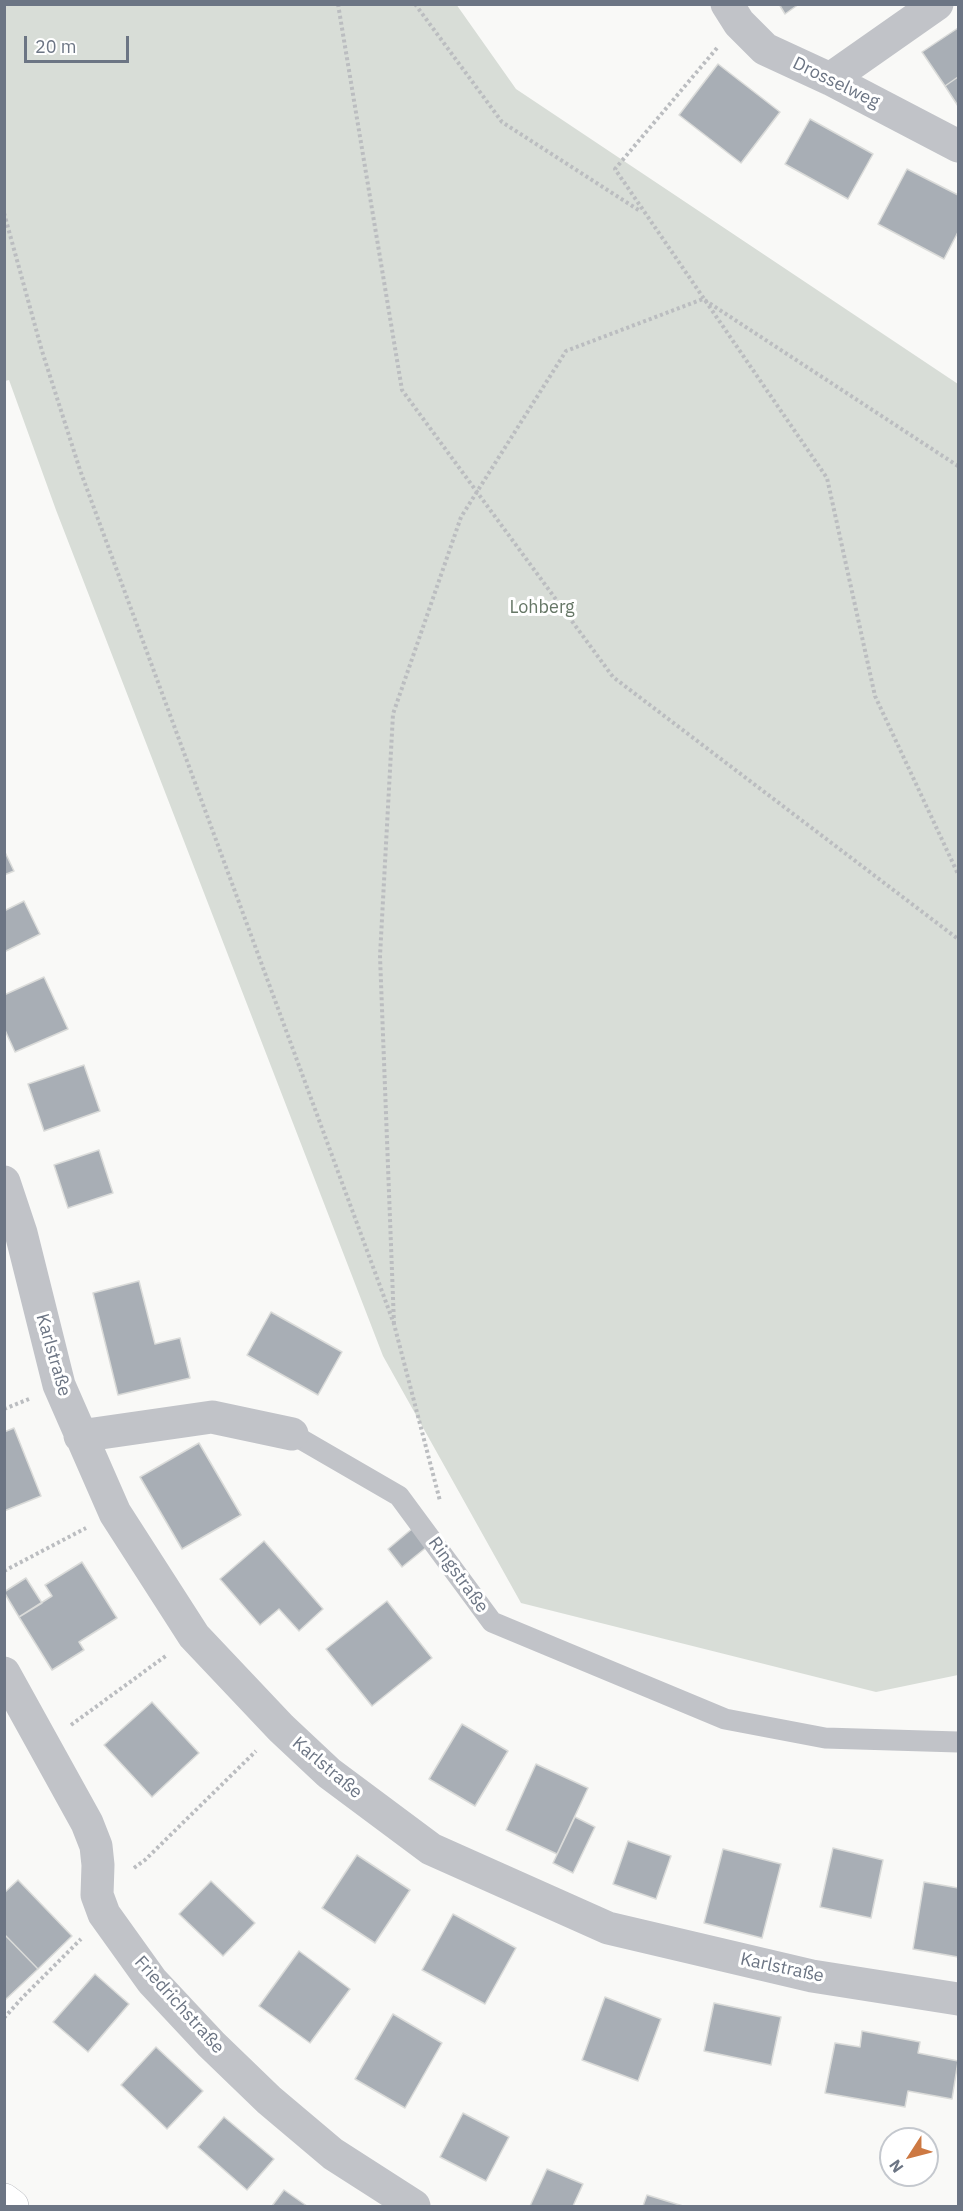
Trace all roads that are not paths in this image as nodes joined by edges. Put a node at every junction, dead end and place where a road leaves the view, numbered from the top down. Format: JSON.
{"nodes":[{"id":1,"x":937,"y":4,"type":"edge"},
{"id":2,"x":733,"y":14,"type":"edge"},
{"id":3,"x":830,"y":79,"type":"junction"},
{"id":4,"x":958,"y":146,"type":"edge"},
{"id":5,"x":4,"y":1182,"type":"edge"},
{"id":6,"x":292,"y":1434,"type":"joint"},
{"id":7,"x":80,"y":1436,"type":"junction"},
{"id":8,"x":4,"y":1674,"type":"edge"},
{"id":9,"x":958,"y":1742,"type":"edge"},
{"id":10,"x":958,"y":1999,"type":"edge"},
{"id":11,"x":4,"y":2200,"type":"edge"},
{"id":12,"x":12,"y":2206,"type":"edge"},
{"id":13,"x":414,"y":2206,"type":"edge"}],
"edges":[{"from":1,"to":3,"type":"street"},
{"from":2,"to":3,"type":"street","name":"Drosselweg"},
{"from":3,"to":4,"type":"street","name":"Drosselweg"},
{"from":5,"to":7,"type":"street","name":"Karlstraße"},
{"from":6,"to":7,"type":"street","name":"Ringstraße"},
{"from":6,"to":9,"type":"lane","name":"Ringstraße"},
{"from":7,"to":10,"type":"street","name":"Karlstraße"},
{"from":8,"to":13,"type":"street","name":"Friedrichstraße"},
{"from":11,"to":12,"type":"main road"}]}
